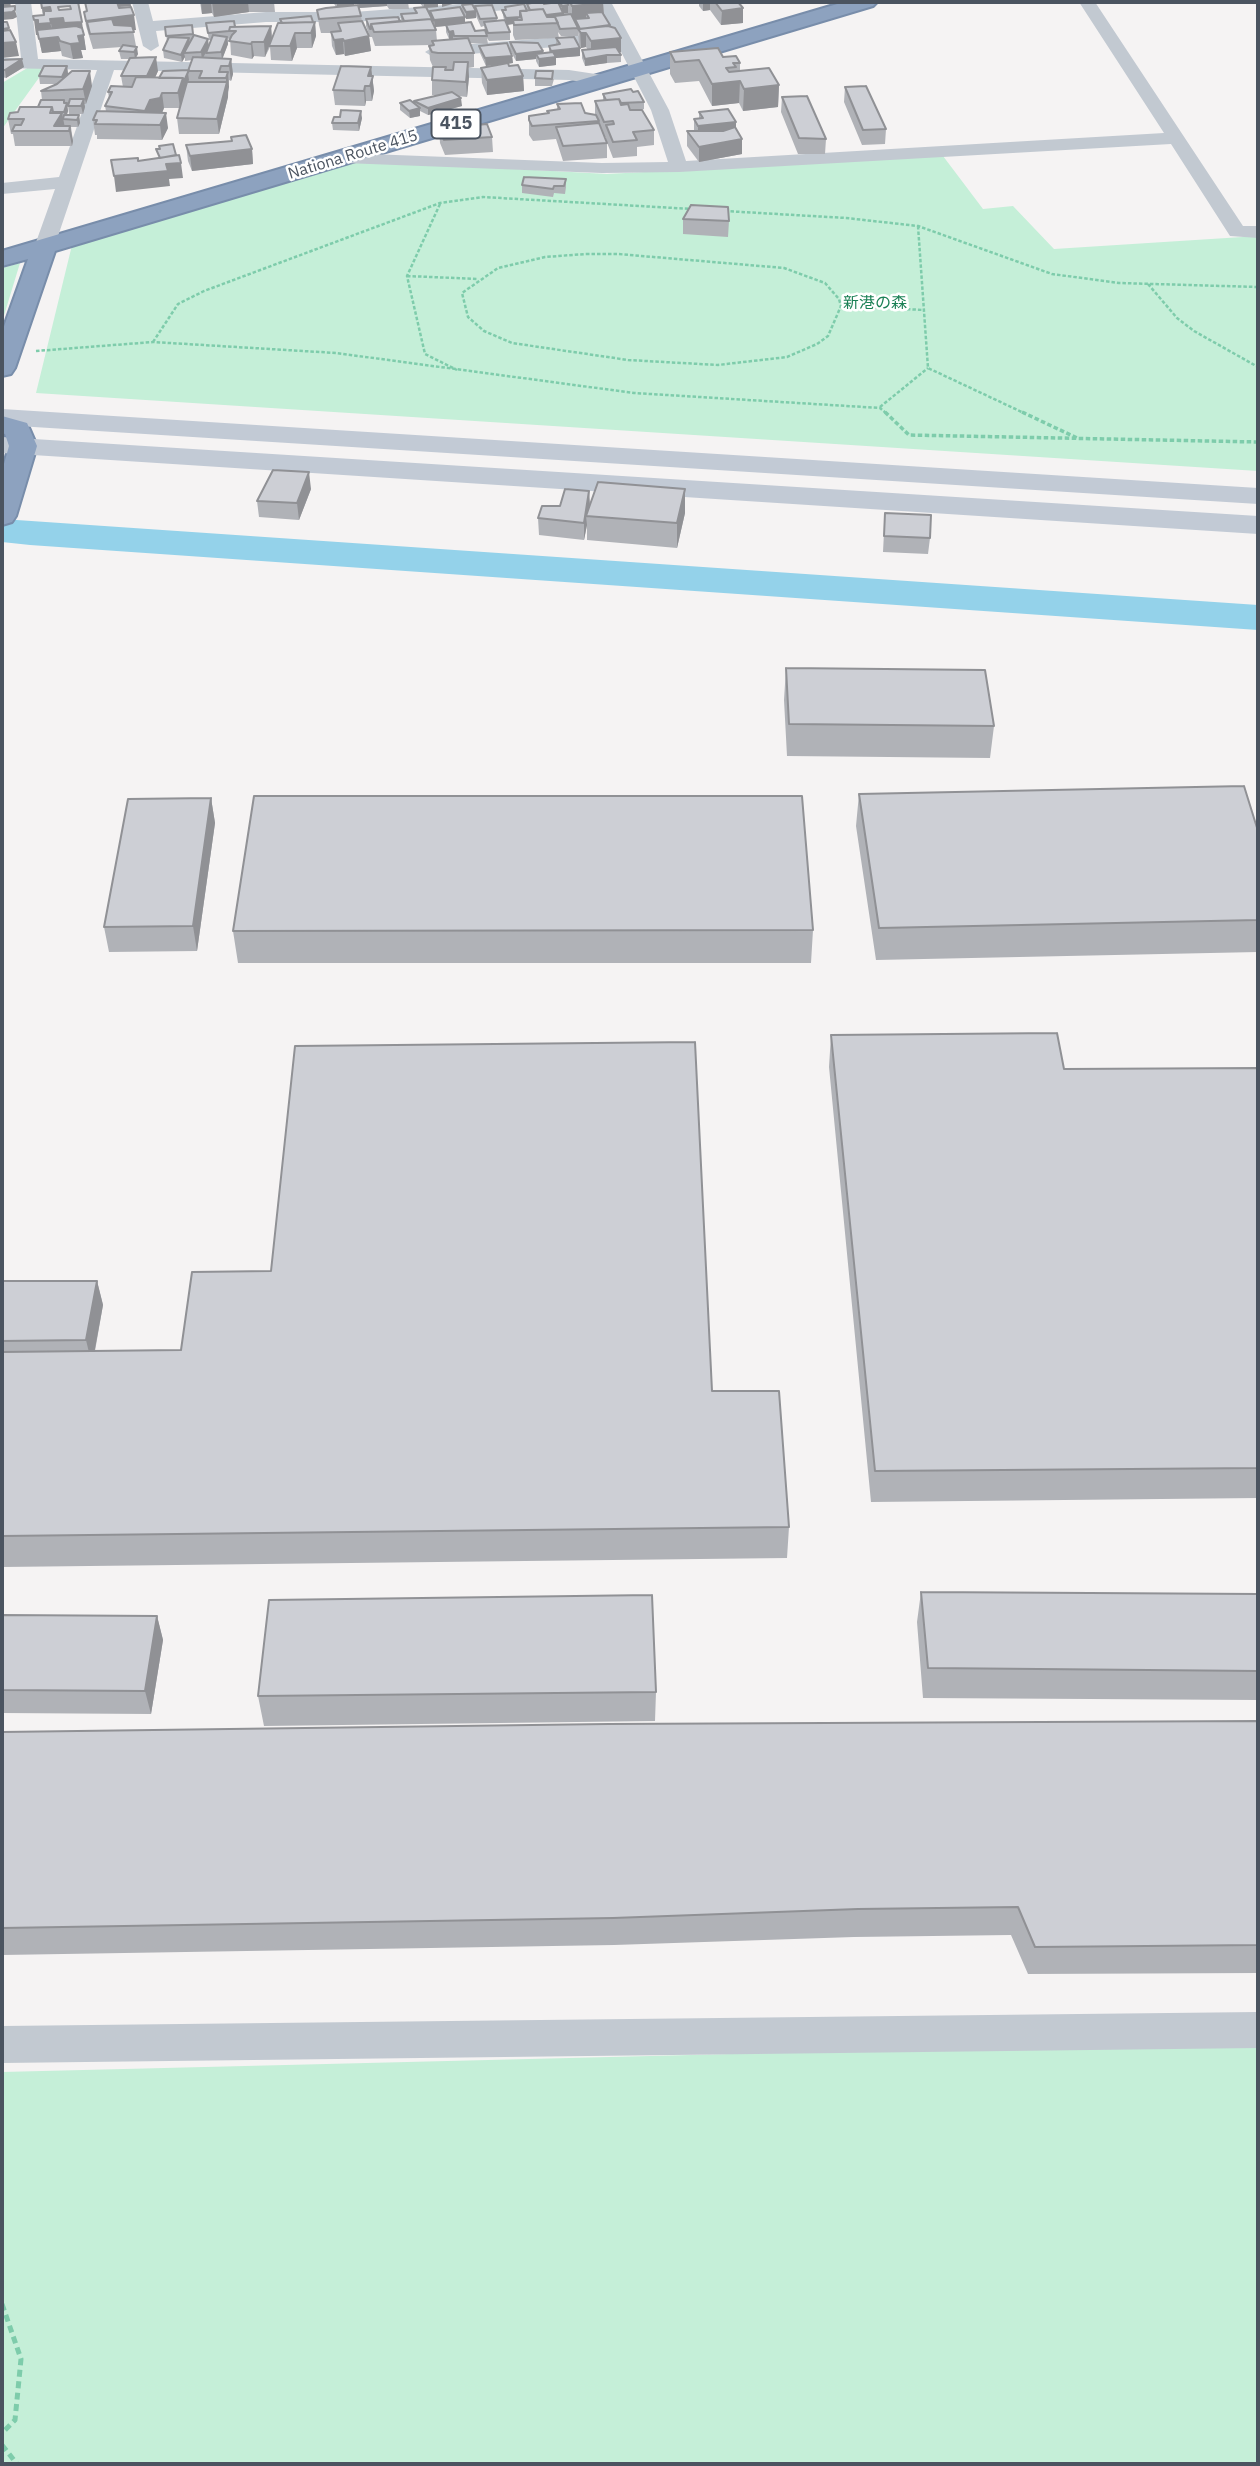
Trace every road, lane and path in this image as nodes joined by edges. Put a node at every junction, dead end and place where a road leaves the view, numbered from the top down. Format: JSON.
{"nodes":[{"id":1,"x":23,"y":2,"type":"edge"},
{"id":2,"x":140,"y":2,"type":"edge"},
{"id":3,"x":545,"y":2,"type":"edge"},
{"id":4,"x":603,"y":2,"type":"edge"},
{"id":5,"x":866,"y":2,"type":"edge"},
{"id":6,"x":1087,"y":2,"type":"edge"},
{"id":7,"x":146,"y":27,"type":"junction"},
{"id":8,"x":621,"y":37,"type":"junction"},
{"id":9,"x":2,"y":63,"type":"edge"},
{"id":10,"x":30,"y":63,"type":"junction"},
{"id":11,"x":107,"y":66,"type":"junction"},
{"id":12,"x":157,"y":66,"type":"junction"},
{"id":13,"x":638,"y":68,"type":"junction"},
{"id":14,"x":390,"y":72,"type":"junction"},
{"id":15,"x":601,"y":79,"type":"junction"},
{"id":16,"x":1178,"y":138,"type":"junction"},
{"id":17,"x":344,"y":158,"type":"junction"},
{"id":18,"x":679,"y":167,"type":"junction"},
{"id":19,"x":68,"y":182,"type":"junction"},
{"id":20,"x":2,"y":188,"type":"edge"},
{"id":21,"x":440,"y":203,"type":"junction"},
{"id":22,"x":693,"y":209,"type":"edge"},
{"id":23,"x":721,"y":211,"type":"edge"},
{"id":24,"x":918,"y":226,"type":"junction"},
{"id":25,"x":1258,"y":232,"type":"edge"},
{"id":26,"x":46,"y":245,"type":"junction"},
{"id":27,"x":2,"y":259,"type":"edge"},
{"id":28,"x":407,"y":276,"type":"junction"},
{"id":29,"x":479,"y":279,"type":"junction"},
{"id":30,"x":1148,"y":283,"type":"junction"},
{"id":31,"x":1258,"y":287,"type":"edge"},
{"id":32,"x":841,"y":306,"type":"junction"},
{"id":33,"x":924,"y":310,"type":"junction"},
{"id":34,"x":153,"y":342,"type":"junction"},
{"id":35,"x":32,"y":352,"type":"dead end"},
{"id":36,"x":1258,"y":367,"type":"edge"},
{"id":37,"x":2,"y":368,"type":"edge"},
{"id":38,"x":928,"y":368,"type":"junction"},
{"id":39,"x":463,"y":373,"type":"junction"},
{"id":40,"x":880,"y":408,"type":"junction"},
{"id":41,"x":2,"y":418,"type":"edge"},
{"id":42,"x":2,"y":424,"type":"edge"},
{"id":43,"x":1079,"y":439,"type":"junction"},
{"id":44,"x":1258,"y":442,"type":"edge"},
{"id":45,"x":12,"y":446,"type":"edge"},
{"id":46,"x":1258,"y":496,"type":"edge"},
{"id":47,"x":3,"y":513,"type":"edge"},
{"id":48,"x":1258,"y":525,"type":"edge"},
{"id":49,"x":1258,"y":2030,"type":"edge"},
{"id":50,"x":2,"y":2045,"type":"edge"},
{"id":51,"x":2,"y":2304,"type":"edge"},
{"id":52,"x":2,"y":2433,"type":"edge"},
{"id":53,"x":2,"y":2445,"type":"edge"},
{"id":54,"x":17,"y":2464,"type":"edge"}],
"edges":[{"from":1,"to":10,"type":"street"},
{"from":2,"to":7,"type":"street"},
{"from":3,"to":7,"type":"street"},
{"from":4,"to":8,"type":"street"},
{"from":5,"to":13,"type":"highway","name":"Nationa Route 415","number":"415"},
{"from":6,"to":16,"type":"street"},
{"from":7,"to":12,"type":"street"},
{"from":8,"to":13,"type":"street"},
{"from":8,"to":14,"type":"street"},
{"from":9,"to":10,"type":"street"},
{"from":10,"to":11,"type":"street"},
{"from":11,"to":12,"type":"street"},
{"from":11,"to":19,"type":"street"},
{"from":12,"to":14,"type":"street"},
{"from":13,"to":15,"type":"highway","name":"Nationa Route 415","number":"415"},
{"from":13,"to":18,"type":"street"},
{"from":14,"to":15,"type":"street"},
{"from":15,"to":17,"type":"highway","name":"Nationa Route 415","number":"415"},
{"from":16,"to":18,"type":"street"},
{"from":16,"to":25,"type":"street"},
{"from":17,"to":18,"type":"street"},
{"from":17,"to":26,"type":"highway","name":"Nationa Route 415","number":"415"},
{"from":19,"to":20,"type":"street"},
{"from":19,"to":26,"type":"street"},
{"from":21,"to":22,"type":"path"},
{"from":21,"to":28,"type":"path"},
{"from":21,"to":34,"type":"path"},
{"from":23,"to":24,"type":"path"},
{"from":24,"to":30,"type":"path"},
{"from":24,"to":33,"type":"path"},
{"from":26,"to":27,"type":"highway","name":"Nationa Route 415"},
{"from":26,"to":37,"type":"highway"},
{"from":28,"to":29,"type":"path"},
{"from":28,"to":39,"type":"path"},
{"from":29,"to":32,"type":"path"},
{"from":29,"to":32,"type":"path"},
{"from":30,"to":31,"type":"path"},
{"from":30,"to":36,"type":"path"},
{"from":32,"to":33,"type":"path"},
{"from":33,"to":38,"type":"path"},
{"from":34,"to":35,"type":"path"},
{"from":34,"to":39,"type":"path"},
{"from":38,"to":40,"type":"path"},
{"from":38,"to":43,"type":"path"},
{"from":39,"to":40,"type":"path"},
{"from":40,"to":43,"type":"path"},
{"from":41,"to":46,"type":"street"},
{"from":42,"to":45,"type":"highway"},
{"from":43,"to":44,"type":"path"},
{"from":45,"to":47,"type":"highway"},
{"from":45,"to":48,"type":"street"},
{"from":49,"to":50,"type":"street"},
{"from":51,"to":52,"type":"path"},
{"from":53,"to":54,"type":"path"}]}
